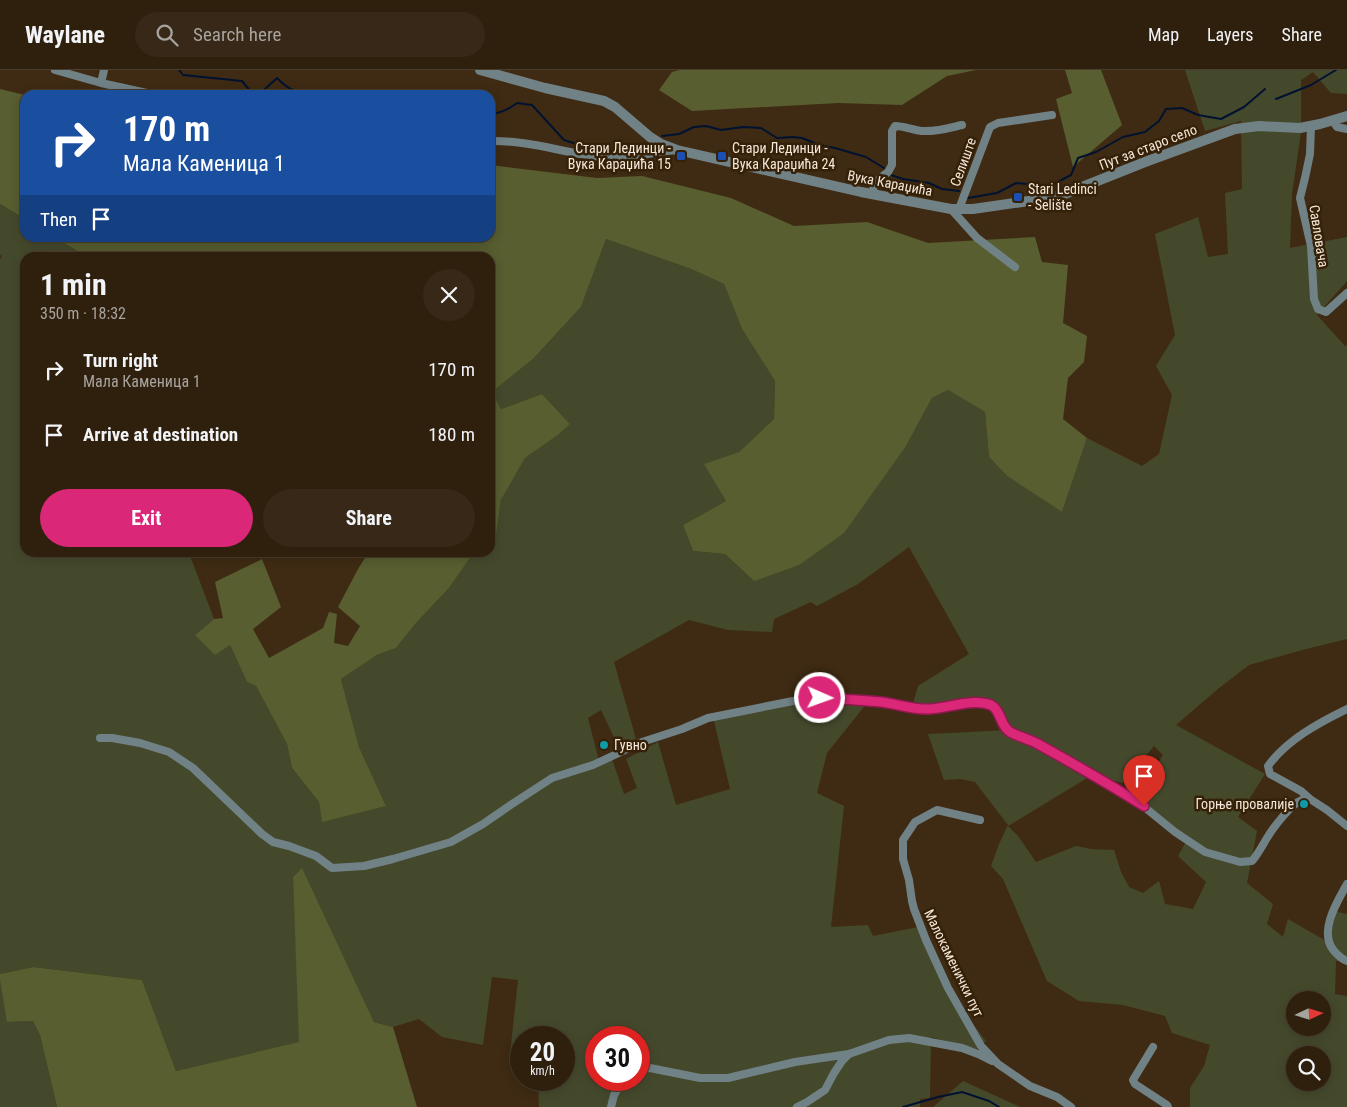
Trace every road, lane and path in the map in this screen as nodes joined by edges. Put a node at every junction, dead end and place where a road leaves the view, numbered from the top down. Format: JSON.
{"nodes":[{"id":1,"x":55,"y":70,"type":"edge"},
{"id":2,"x":104,"y":70,"type":"edge"},
{"id":3,"x":480,"y":70,"type":"edge"},
{"id":4,"x":101,"y":82,"type":"junction"},
{"id":5,"x":135,"y":90,"type":"edge"},
{"id":6,"x":1052,"y":115,"type":"dead end"},
{"id":7,"x":1347,"y":116,"type":"edge"},
{"id":8,"x":1333,"y":121,"type":"junction"},
{"id":9,"x":962,"y":125,"type":"dead end"},
{"id":10,"x":1311,"y":126,"type":"junction"},
{"id":11,"x":1347,"y":129,"type":"edge"},
{"id":12,"x":495,"y":141,"type":"edge"},
{"id":13,"x":677,"y":150,"type":"junction"},
{"id":14,"x":872,"y":194,"type":"junction"},
{"id":15,"x":955,"y":209,"type":"junction"},
{"id":16,"x":1015,"y":267,"type":"dead end"},
{"id":17,"x":1347,"y":293,"type":"edge"},
{"id":18,"x":1347,"y":709,"type":"edge"},
{"id":19,"x":100,"y":738,"type":"dead end"},
{"id":20,"x":1310,"y":799,"type":"junction"},
{"id":21,"x":980,"y":820,"type":"dead end"},
{"id":22,"x":1347,"y":826,"type":"edge"},
{"id":23,"x":1347,"y":884,"type":"edge"},
{"id":24,"x":1347,"y":961,"type":"edge"},
{"id":25,"x":1152,"y":1047,"type":"dead end"},
{"id":26,"x":849,"y":1054,"type":"junction"},
{"id":27,"x":998,"y":1064,"type":"junction"},
{"id":28,"x":650,"y":1068,"type":"edge"},
{"id":29,"x":616,"y":1091,"type":"edge"},
{"id":30,"x":611,"y":1107,"type":"edge"},
{"id":31,"x":797,"y":1107,"type":"edge"},
{"id":32,"x":1072,"y":1107,"type":"edge"},
{"id":33,"x":1168,"y":1107,"type":"edge"}],
"edges":[{"from":1,"to":4,"type":"street"},
{"from":2,"to":4,"type":"street"},
{"from":3,"to":13,"type":"street","name":"Вука Караџића"},
{"from":4,"to":5,"type":"street"},
{"from":6,"to":15,"type":"street","name":"Селиште"},
{"from":7,"to":8,"type":"street","name":"Пут за старо село"},
{"from":8,"to":10,"type":"street","name":"Пут за старо село"},
{"from":8,"to":11,"type":"street"},
{"from":9,"to":14,"type":"street"},
{"from":10,"to":15,"type":"street","name":"Пут за старо село"},
{"from":10,"to":17,"type":"street","name":"Савловача"},
{"from":12,"to":13,"type":"street"},
{"from":13,"to":14,"type":"street","name":"Вука Караџића"},
{"from":14,"to":15,"type":"street","name":"Вука Караџића"},
{"from":15,"to":16,"type":"street"},
{"from":18,"to":20,"type":"street"},
{"from":19,"to":20,"type":"street"},
{"from":20,"to":22,"type":"street"},
{"from":21,"to":27,"type":"street","name":"Малокаменички пут"},
{"from":23,"to":24,"type":"street"},
{"from":25,"to":33,"type":"street"},
{"from":26,"to":27,"type":"street"},
{"from":26,"to":28,"type":"street"},
{"from":26,"to":31,"type":"street"},
{"from":27,"to":32,"type":"street","name":"Малокаменички пут"},
{"from":29,"to":30,"type":"street"}]}
